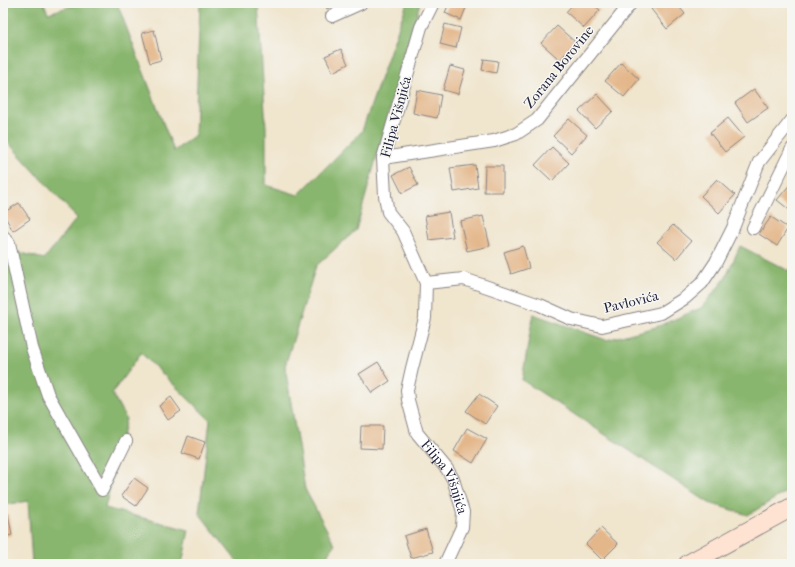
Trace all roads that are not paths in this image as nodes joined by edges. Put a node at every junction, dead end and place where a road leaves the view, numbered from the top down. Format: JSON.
{"nodes":[{"id":1,"x":361,"y":3,"type":"edge"},
{"id":2,"x":433,"y":3,"type":"edge"},
{"id":3,"x":631,"y":3,"type":"edge"},
{"id":4,"x":332,"y":16,"type":"dead end"},
{"id":5,"x":792,"y":120,"type":"edge"},
{"id":6,"x":792,"y":149,"type":"edge"},
{"id":7,"x":383,"y":158,"type":"junction"},
{"id":8,"x":753,"y":228,"type":"dead end"},
{"id":9,"x":3,"y":236,"type":"edge"},
{"id":10,"x":426,"y":283,"type":"junction"},
{"id":11,"x":126,"y":441,"type":"dead end"},
{"id":12,"x":792,"y":508,"type":"edge"},
{"id":13,"x":445,"y":564,"type":"edge"},
{"id":14,"x":688,"y":564,"type":"edge"}],
"edges":[{"from":1,"to":4,"type":"street"},
{"from":2,"to":7,"type":"street","name":"Filipa Višnjića"},
{"from":3,"to":7,"type":"street","name":"Zorana Borovine"},
{"from":5,"to":10,"type":"street","name":"Pavlovića"},
{"from":6,"to":8,"type":"street"},
{"from":7,"to":10,"type":"street","name":"Filipa Višnjića"},
{"from":9,"to":11,"type":"street"},
{"from":10,"to":13,"type":"street","name":"Filipa Višnjića"},
{"from":12,"to":14,"type":"main road"}]}
